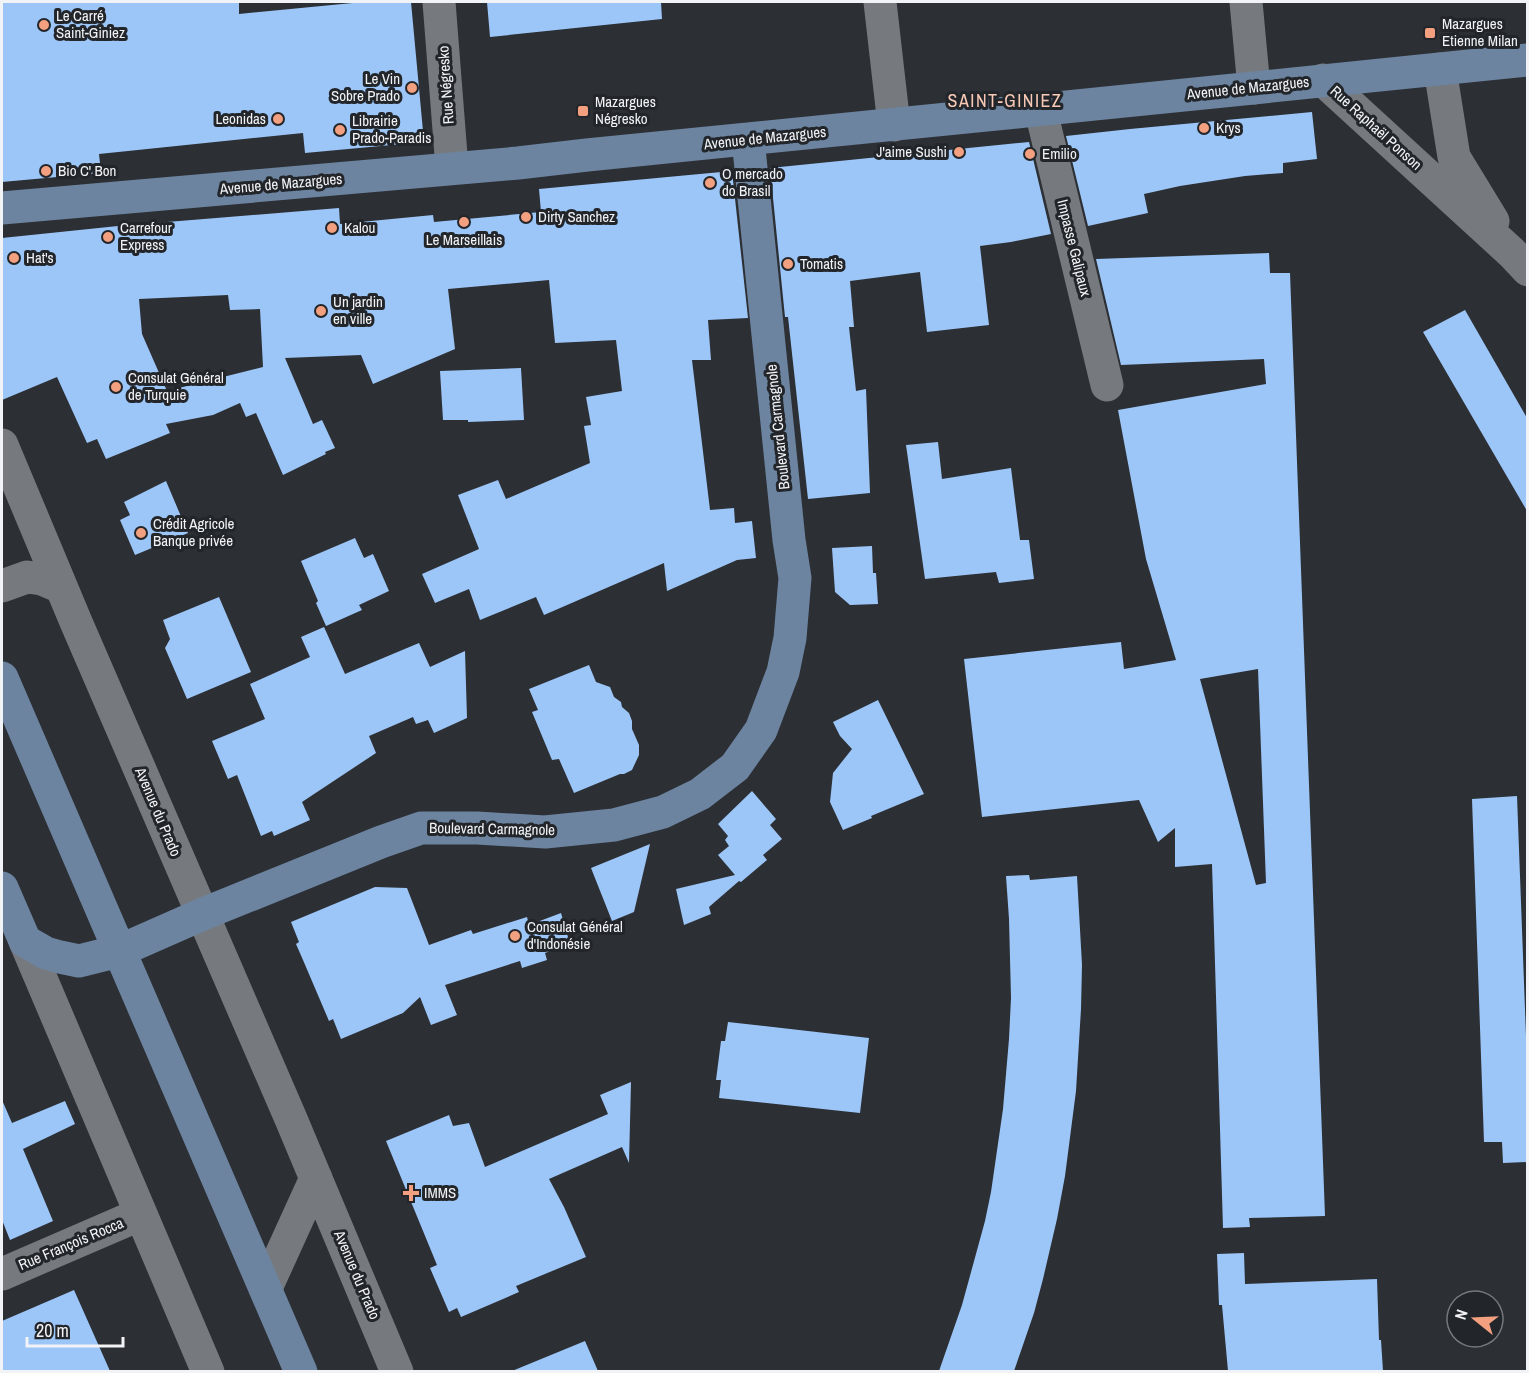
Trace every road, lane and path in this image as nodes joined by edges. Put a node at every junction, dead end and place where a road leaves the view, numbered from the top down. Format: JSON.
{"nodes":[{"id":1,"x":440,"y":2,"type":"edge"},
{"id":2,"x":880,"y":2,"type":"edge"},
{"id":3,"x":1246,"y":2,"type":"edge"},
{"id":4,"x":1527,"y":60,"type":"edge"},
{"id":5,"x":1440,"y":69,"type":"junction"},
{"id":6,"x":1323,"y":80,"type":"junction"},
{"id":7,"x":1254,"y":88,"type":"junction"},
{"id":8,"x":1041,"y":111,"type":"junction"},
{"id":9,"x":894,"y":125,"type":"junction"},
{"id":10,"x":748,"y":139,"type":"junction"},
{"id":11,"x":1441,"y":167,"type":"junction"},
{"id":12,"x":452,"y":168,"type":"junction"},
{"id":13,"x":2,"y":208,"type":"edge"},
{"id":14,"x":1520,"y":261,"type":"edge"},
{"id":15,"x":1107,"y":385,"type":"dead end"},
{"id":16,"x":2,"y":445,"type":"edge"},
{"id":17,"x":2,"y":585,"type":"edge"},
{"id":18,"x":61,"y":586,"type":"junction"},
{"id":19,"x":2,"y":678,"type":"edge"},
{"id":20,"x":2,"y":888,"type":"edge"},
{"id":21,"x":203,"y":914,"type":"junction"},
{"id":22,"x":25,"y":941,"type":"junction"},
{"id":23,"x":119,"y":951,"type":"junction"},
{"id":24,"x":316,"y":1178,"type":"junction"},
{"id":25,"x":141,"y":1214,"type":"junction"},
{"id":26,"x":2,"y":1274,"type":"edge"},
{"id":27,"x":266,"y":1288,"type":"junction"},
{"id":28,"x":208,"y":1371,"type":"edge"},
{"id":29,"x":301,"y":1371,"type":"edge"},
{"id":30,"x":397,"y":1371,"type":"edge"}],
"edges":[{"from":1,"to":12,"type":"street","name":"Rue Négresko"},
{"from":2,"to":9,"type":"street"},
{"from":3,"to":7,"type":"street"},
{"from":4,"to":5,"type":"street","name":"Avenue de Mazargues"},
{"from":5,"to":6,"type":"street","name":"Avenue de Mazargues"},
{"from":5,"to":11,"type":"street"},
{"from":6,"to":7,"type":"street","name":"Avenue de Mazargues"},
{"from":6,"to":11,"type":"street","name":"Rue Raphaël Ponson"},
{"from":7,"to":8,"type":"street","name":"Avenue de Mazargues"},
{"from":8,"to":9,"type":"street","name":"Avenue de Mazargues"},
{"from":8,"to":15,"type":"street","name":"Impasse Galipaux"},
{"from":9,"to":10,"type":"street","name":"Avenue de Mazargues"},
{"from":10,"to":12,"type":"street","name":"Avenue de Mazargues"},
{"from":10,"to":21,"type":"street","name":"Boulevard Carmagnole"},
{"from":11,"to":14,"type":"street","name":"Rue Raphaël Ponson"},
{"from":12,"to":13,"type":"street","name":"Avenue de Mazargues"},
{"from":16,"to":18,"type":"street","name":"Avenue du Prado"},
{"from":17,"to":18,"type":"street"},
{"from":18,"to":21,"type":"street","name":"Avenue du Prado"},
{"from":19,"to":23,"type":"street"},
{"from":20,"to":22,"type":"street"},
{"from":21,"to":23,"type":"street","name":"Boulevard Carmagnole"},
{"from":21,"to":24,"type":"street","name":"Avenue du Prado"},
{"from":22,"to":23,"type":"street"},
{"from":22,"to":25,"type":"street"},
{"from":23,"to":27,"type":"street"},
{"from":24,"to":27,"type":"street"},
{"from":24,"to":30,"type":"street","name":"Avenue du Prado"},
{"from":25,"to":26,"type":"street","name":"Rue François Rocca"},
{"from":25,"to":28,"type":"street"},
{"from":27,"to":29,"type":"street"}]}
